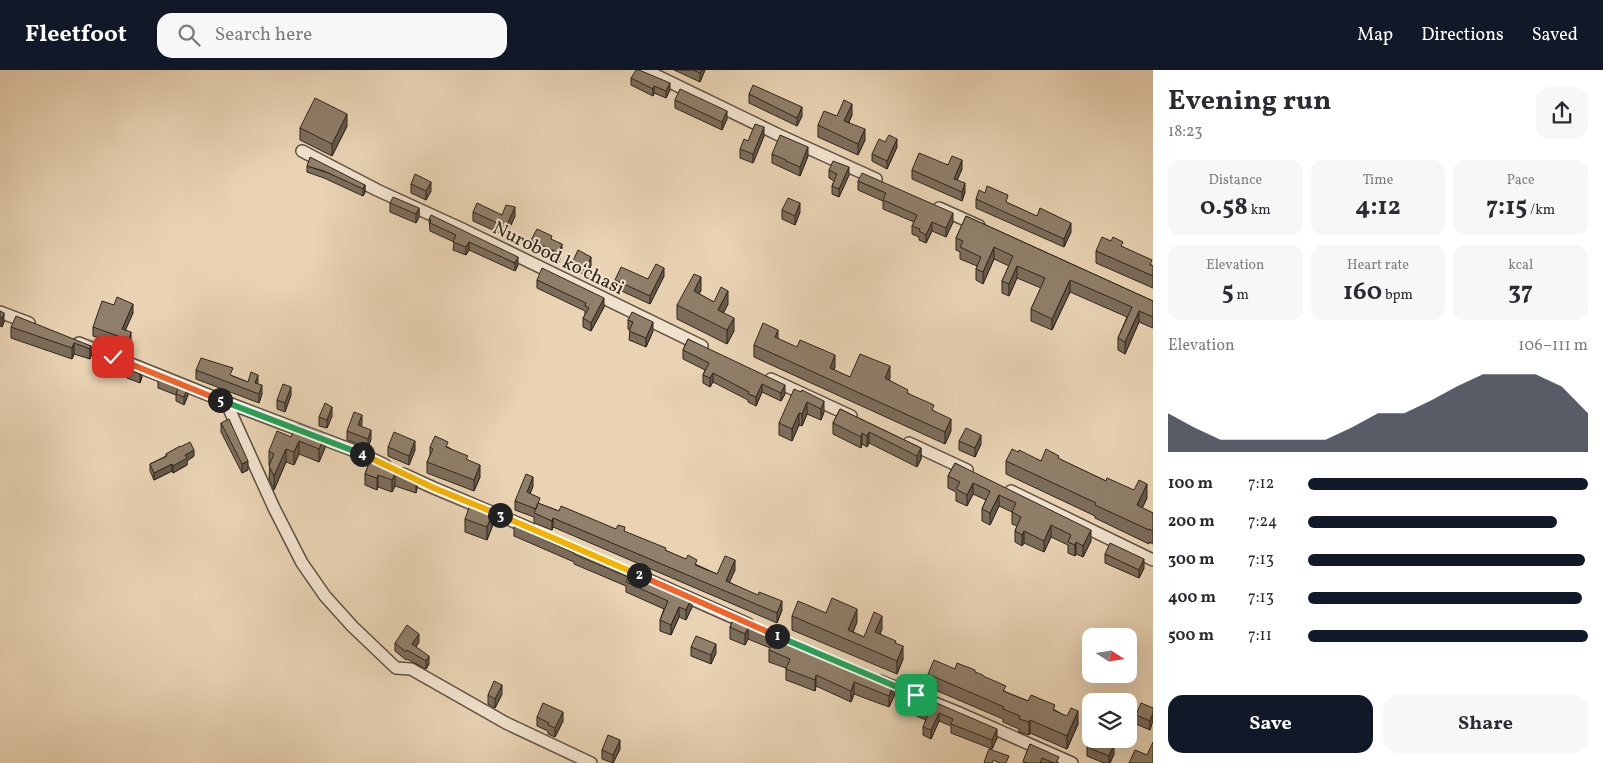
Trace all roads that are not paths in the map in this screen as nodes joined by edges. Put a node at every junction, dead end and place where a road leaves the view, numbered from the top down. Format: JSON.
{"nodes":[{"id":1,"x":645,"y":70,"type":"edge"},
{"id":2,"x":302,"y":151,"type":"dead end"},
{"id":3,"x":887,"y":184,"type":"edge"},
{"id":4,"x":932,"y":205,"type":"edge"},
{"id":5,"x":986,"y":229,"type":"edge"},
{"id":6,"x":0,"y":312,"type":"edge"},
{"id":7,"x":36,"y":326,"type":"edge"},
{"id":8,"x":72,"y":341,"type":"edge"},
{"id":9,"x":710,"y":350,"type":"edge"},
{"id":10,"x":762,"y":375,"type":"edge"},
{"id":11,"x":226,"y":402,"type":"junction"},
{"id":12,"x":858,"y":419,"type":"edge"},
{"id":13,"x":900,"y":439,"type":"edge"},
{"id":14,"x":978,"y":475,"type":"edge"},
{"id":15,"x":1004,"y":487,"type":"edge"},
{"id":16,"x":536,"y":531,"type":"edge"},
{"id":17,"x":1153,"y":560,"type":"edge"},
{"id":18,"x":622,"y":568,"type":"edge"},
{"id":19,"x":760,"y":629,"type":"edge"},
{"id":20,"x":867,"y":675,"type":"edge"},
{"id":21,"x":591,"y":763,"type":"edge"},
{"id":22,"x":1072,"y":763,"type":"edge"}],
"edges":[{"from":1,"to":3,"type":"street"},
{"from":2,"to":9,"type":"street","name":"Nurobod koʻchasi"},
{"from":4,"to":5,"type":"street"},
{"from":6,"to":7,"type":"street"},
{"from":8,"to":11,"type":"street"},
{"from":10,"to":12,"type":"street"},
{"from":11,"to":16,"type":"street"},
{"from":11,"to":21,"type":"street"},
{"from":13,"to":14,"type":"street"},
{"from":15,"to":17,"type":"street"},
{"from":18,"to":19,"type":"street"},
{"from":20,"to":22,"type":"street"}]}
